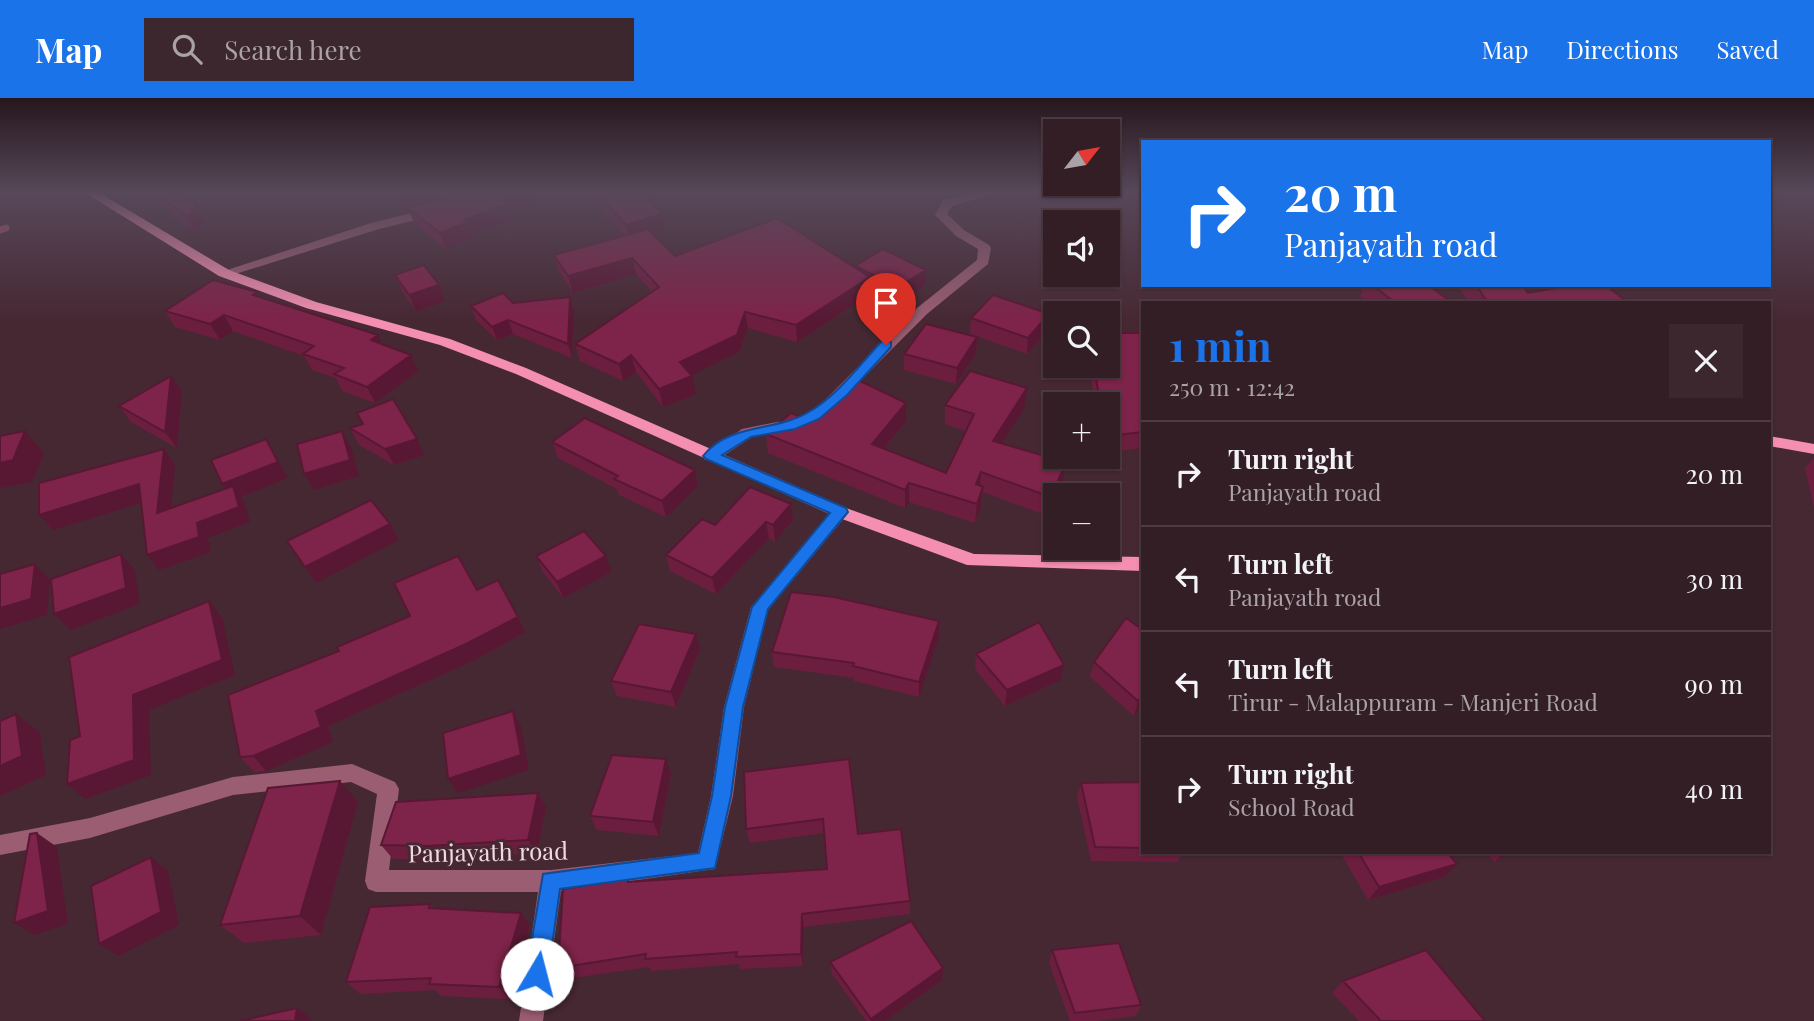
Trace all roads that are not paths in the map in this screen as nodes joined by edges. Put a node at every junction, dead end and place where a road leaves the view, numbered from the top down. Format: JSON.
{"nodes":[{"id":1,"x":161,"y":235,"type":"edge"},
{"id":2,"x":346,"y":235,"type":"edge"},
{"id":3,"x":963,"y":235,"type":"edge"},
{"id":4,"x":224,"y":273,"type":"junction"},
{"id":5,"x":1771,"y":440,"type":"edge"},
{"id":6,"x":1814,"y":449,"type":"edge"},
{"id":7,"x":711,"y":456,"type":"junction"},
{"id":8,"x":840,"y":512,"type":"junction"},
{"id":9,"x":1141,"y":564,"type":"edge"},
{"id":10,"x":0,"y":845,"type":"edge"},
{"id":11,"x":551,"y":881,"type":"junction"},
{"id":12,"x":531,"y":1021,"type":"edge"}],
"edges":[{"from":1,"to":4,"type":"main road"},
{"from":2,"to":4,"type":"street"},
{"from":3,"to":7,"type":"street"},
{"from":4,"to":7,"type":"main road"},
{"from":5,"to":6,"type":"main road"},
{"from":7,"to":8,"type":"main road"},
{"from":8,"to":9,"type":"main road"},
{"from":8,"to":11,"type":"street","name":"Panjayath road"},
{"from":10,"to":11,"type":"street","name":"Panjayath road"},
{"from":11,"to":12,"type":"street"}]}
